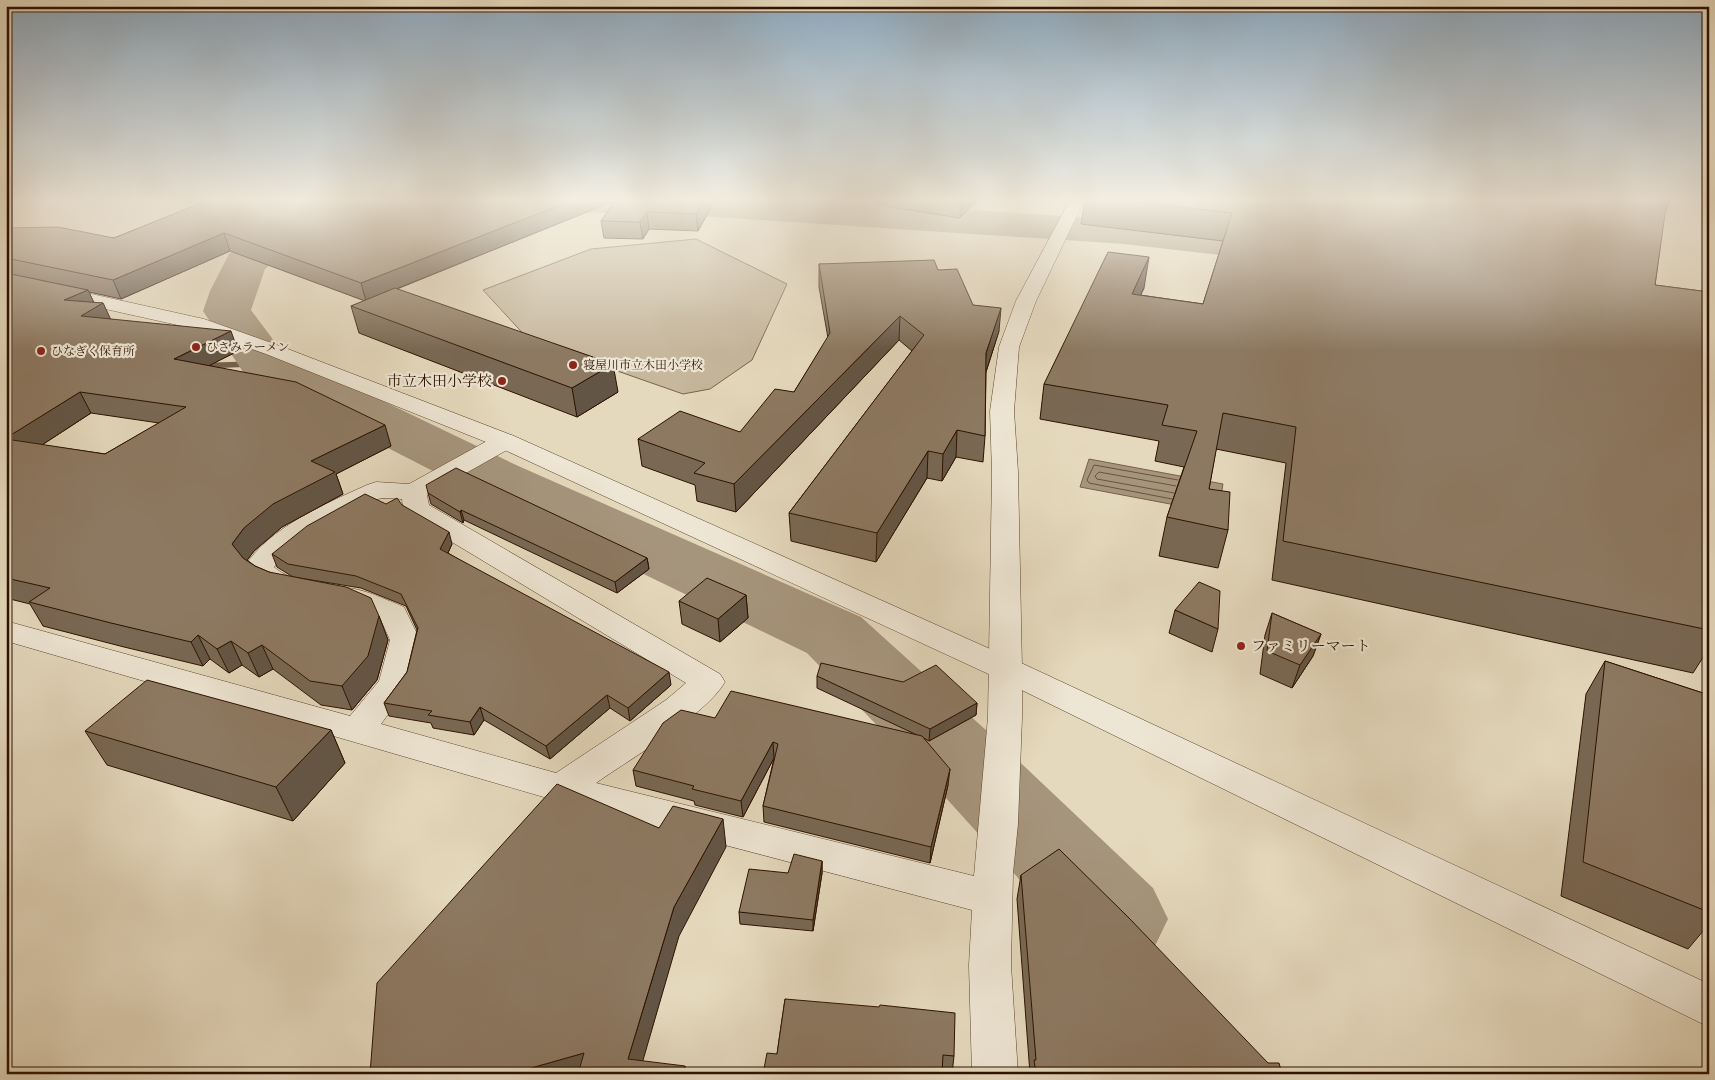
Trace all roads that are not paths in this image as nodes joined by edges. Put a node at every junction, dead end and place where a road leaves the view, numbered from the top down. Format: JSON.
{"nodes":[{"id":1,"x":1051,"y":250,"type":"edge"},
{"id":2,"x":6,"y":281,"type":"edge"},
{"id":3,"x":505,"y":441,"type":"junction"},
{"id":4,"x":414,"y":492,"type":"junction"},
{"id":5,"x":6,"y":631,"type":"edge"},
{"id":6,"x":1006,"y":669,"type":"junction"},
{"id":7,"x":358,"y":730,"type":"junction"},
{"id":8,"x":561,"y":788,"type":"junction"},
{"id":9,"x":993,"y":898,"type":"junction"},
{"id":10,"x":1709,"y":1006,"type":"edge"},
{"id":11,"x":995,"y":1074,"type":"edge"}],
"edges":[{"from":1,"to":6,"type":"street"},
{"from":2,"to":3,"type":"street"},
{"from":3,"to":4,"type":"street"},
{"from":3,"to":6,"type":"street"},
{"from":4,"to":7,"type":"street"},
{"from":4,"to":8,"type":"street"},
{"from":5,"to":7,"type":"street"},
{"from":6,"to":9,"type":"street"},
{"from":6,"to":10,"type":"street"},
{"from":7,"to":8,"type":"street"},
{"from":8,"to":9,"type":"street"},
{"from":9,"to":11,"type":"street"}]}
